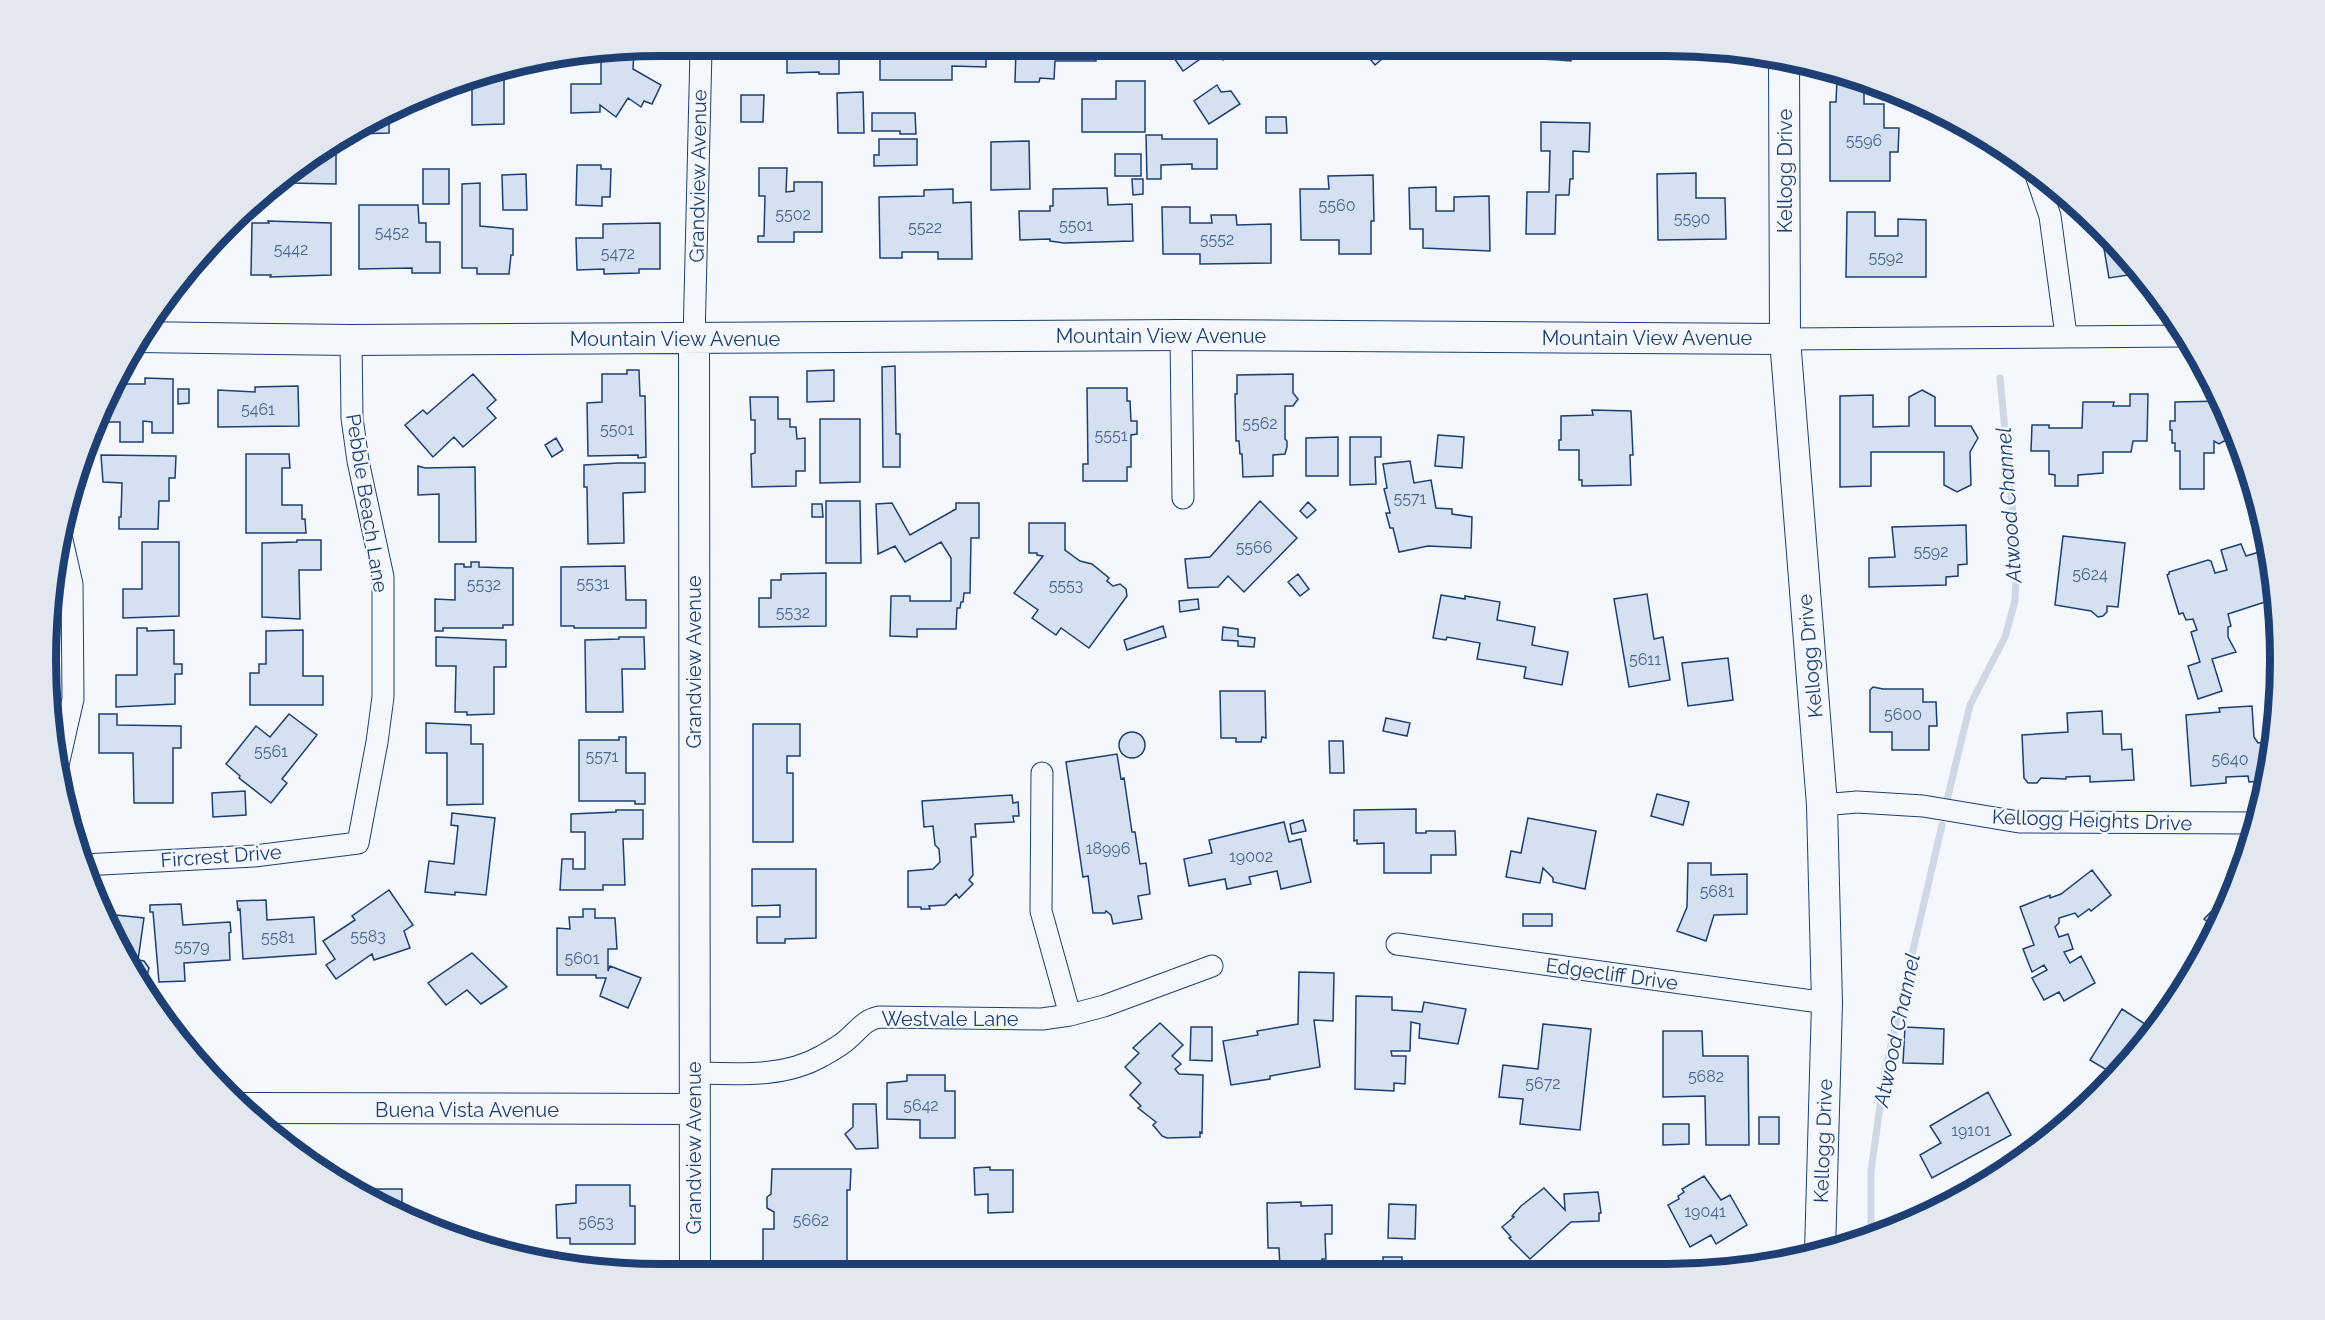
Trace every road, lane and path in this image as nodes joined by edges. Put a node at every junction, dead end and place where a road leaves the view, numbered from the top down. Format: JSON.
{"nodes":[{"id":1,"x":701,"y":56,"type":"edge"},
{"id":2,"x":1784,"y":67,"type":"edge"},
{"id":3,"x":2040,"y":186,"type":"edge"},
{"id":4,"x":1181,"y":335,"type":"junction"},
{"id":5,"x":2066,"y":335,"type":"junction"},
{"id":6,"x":2175,"y":336,"type":"edge"},
{"id":7,"x":149,"y":337,"type":"edge"},
{"id":8,"x":1785,"y":339,"type":"junction"},
{"id":9,"x":351,"y":340,"type":"junction"},
{"id":10,"x":694,"y":340,"type":"junction"},
{"id":11,"x":1183,"y":498,"type":"dead end"},
{"id":12,"x":65,"y":554,"type":"edge"},
{"id":13,"x":62,"y":747,"type":"edge"},
{"id":14,"x":1042,"y":773,"type":"dead end"},
{"id":15,"x":1822,"y":805,"type":"junction"},
{"id":16,"x":2247,"y":823,"type":"edge"},
{"id":17,"x":358,"y":843,"type":"joint"},
{"id":18,"x":92,"y":865,"type":"edge"},
{"id":19,"x":1397,"y":944,"type":"dead end"},
{"id":20,"x":1212,"y":966,"type":"dead end"},
{"id":21,"x":1827,"y":1003,"type":"junction"},
{"id":22,"x":1070,"y":1015,"type":"junction"},
{"id":23,"x":695,"y":1073,"type":"junction"},
{"id":24,"x":255,"y":1108,"type":"edge"},
{"id":25,"x":694,"y":1109,"type":"junction"},
{"id":26,"x":1820,"y":1244,"type":"edge"},
{"id":27,"x":695,"y":1264,"type":"edge"}],
"edges":[{"from":1,"to":10,"type":"street","name":"Grandview Avenue"},
{"from":2,"to":8,"type":"street","name":"Kellogg Drive"},
{"from":3,"to":5,"type":"street"},
{"from":4,"to":8,"type":"street","name":"Mountain View Avenue"},
{"from":4,"to":10,"type":"street","name":"Mountain View Avenue"},
{"from":4,"to":11,"type":"street"},
{"from":5,"to":6,"type":"street","name":"Mountain View Avenue"},
{"from":5,"to":8,"type":"street","name":"Mountain View Avenue"},
{"from":7,"to":9,"type":"street","name":"Mountain View Avenue"},
{"from":8,"to":15,"type":"street","name":"Kellogg Drive"},
{"from":9,"to":10,"type":"street","name":"Mountain View Avenue"},
{"from":9,"to":17,"type":"street","name":"Pebble Beach Lane"},
{"from":10,"to":23,"type":"street","name":"Grandview Avenue"},
{"from":12,"to":13,"type":"street"},
{"from":14,"to":22,"type":"street"},
{"from":15,"to":16,"type":"street","name":"Kellogg Heights Drive"},
{"from":15,"to":21,"type":"street","name":"Kellogg Drive"},
{"from":17,"to":18,"type":"street","name":"Fircrest Drive"},
{"from":19,"to":21,"type":"street","name":"Edgecliff Drive"},
{"from":20,"to":22,"type":"street","name":"Westvale Lane"},
{"from":21,"to":26,"type":"street","name":"Kellogg Drive"},
{"from":22,"to":23,"type":"street","name":"Westvale Lane"},
{"from":23,"to":25,"type":"street","name":"Grandview Avenue"},
{"from":24,"to":25,"type":"street","name":"Buena Vista Avenue"},
{"from":25,"to":27,"type":"street","name":"Grandview Avenue"}]}
